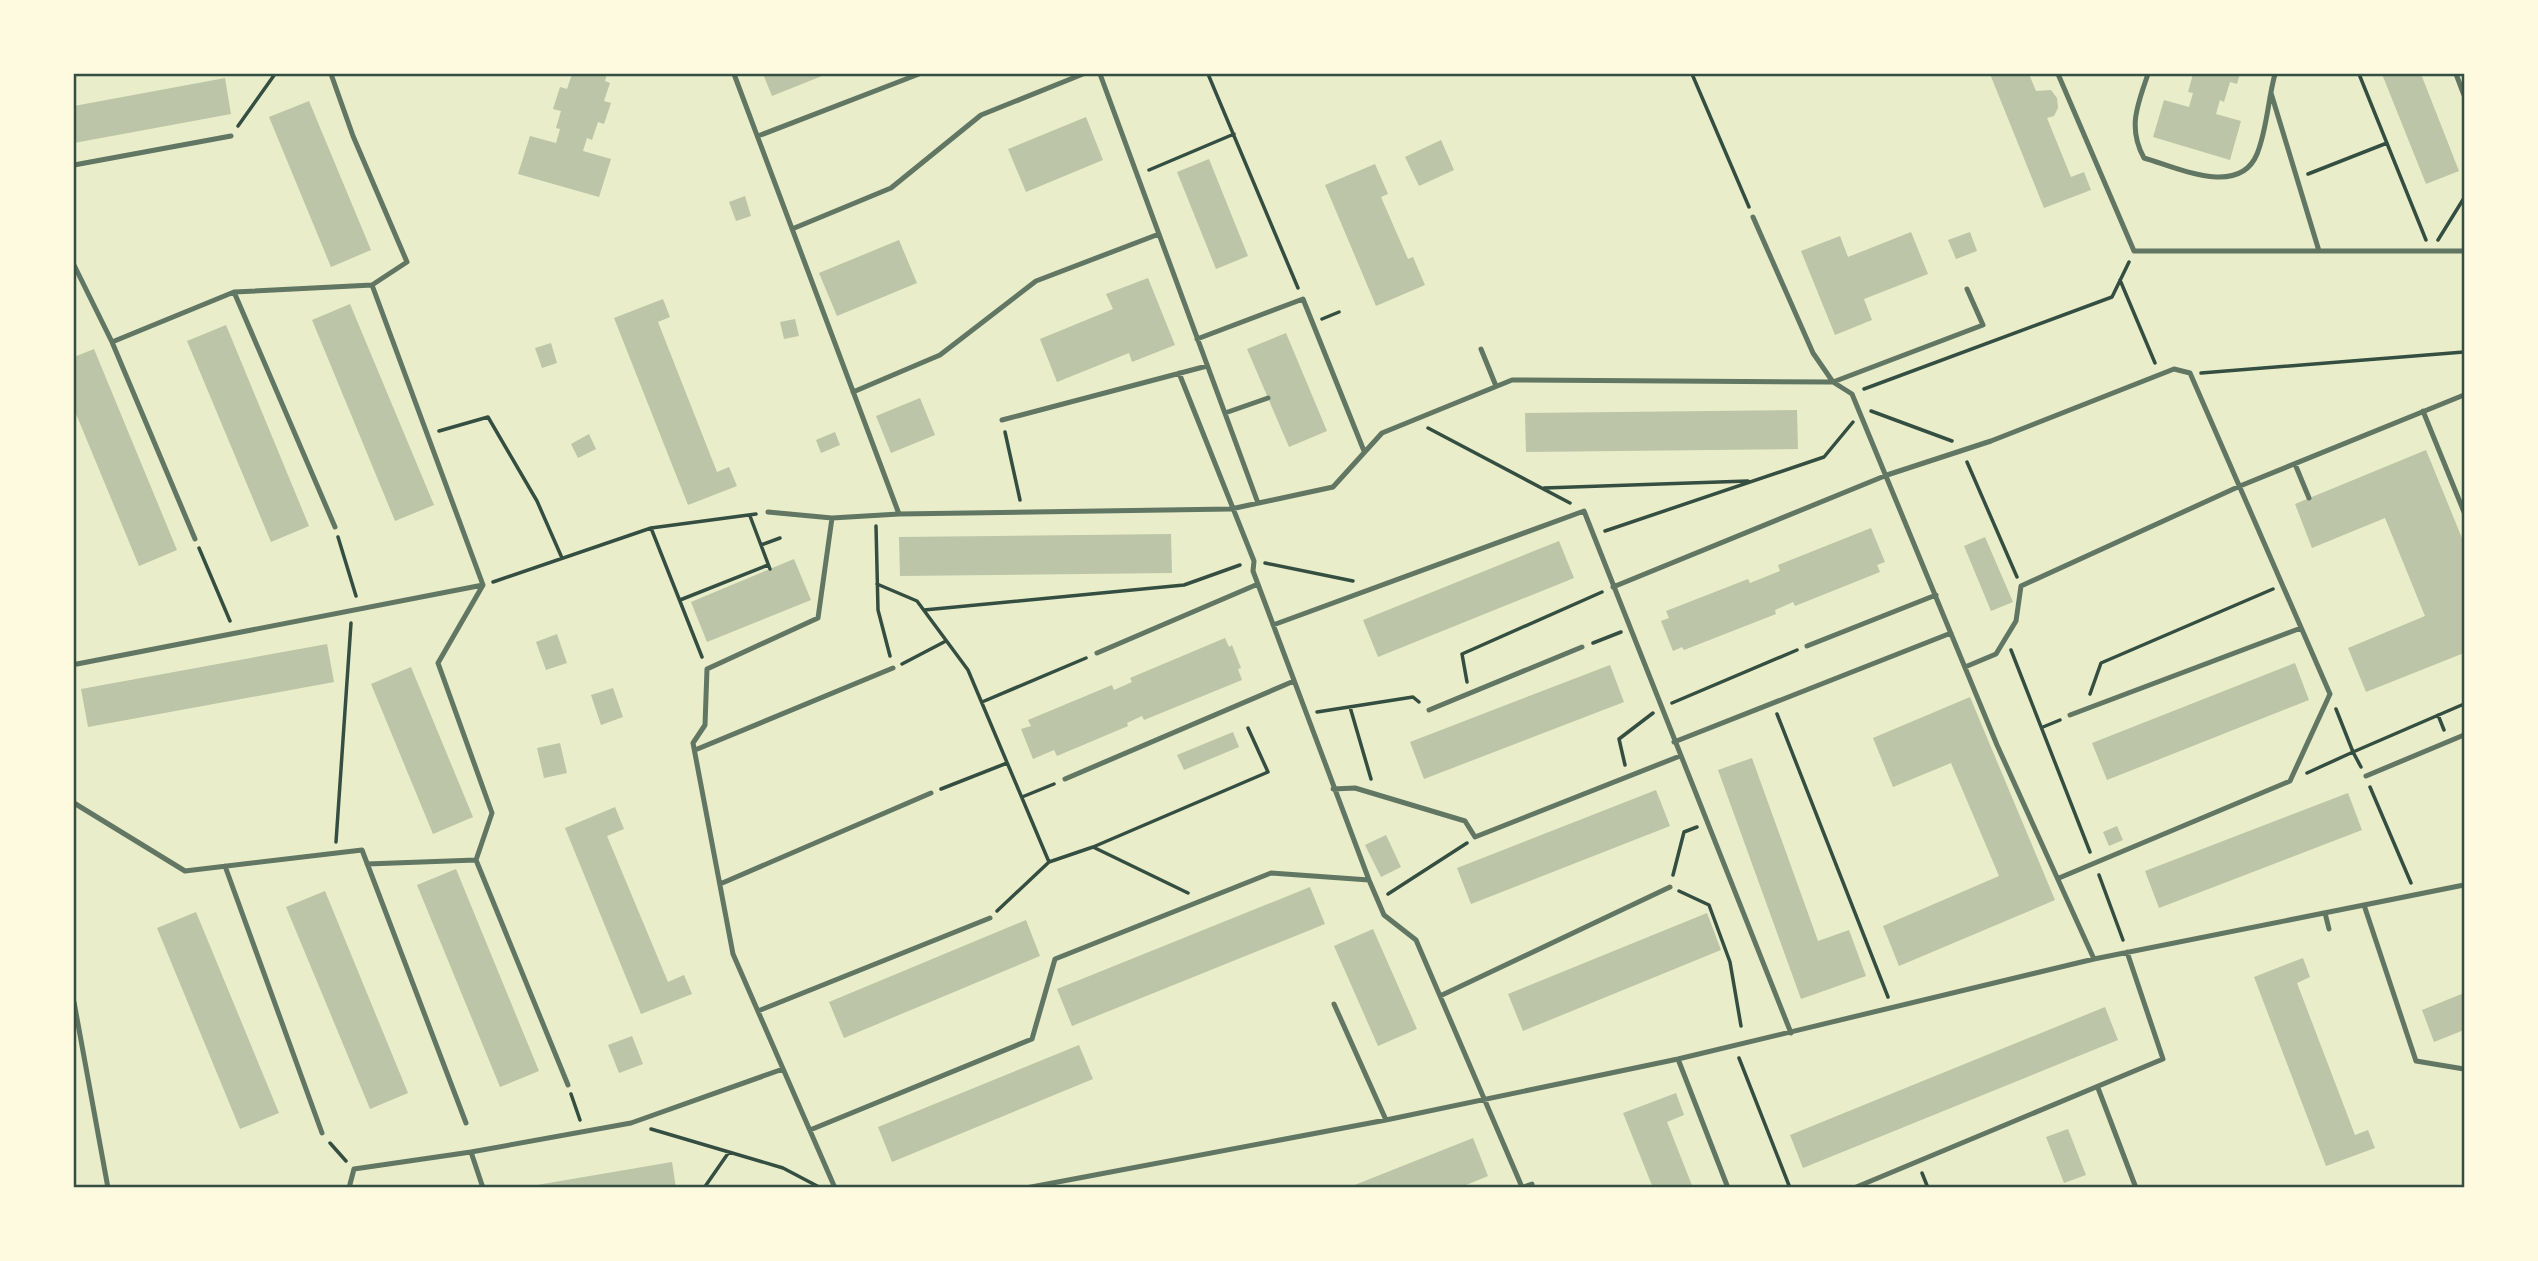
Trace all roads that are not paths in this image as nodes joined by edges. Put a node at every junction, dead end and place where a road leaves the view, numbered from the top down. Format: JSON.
{"nodes":[{"id":1,"x":331,"y":74,"type":"edge"},
{"id":2,"x":734,"y":74,"type":"edge"},
{"id":3,"x":919,"y":74,"type":"edge"},
{"id":4,"x":1083,"y":74,"type":"edge"},
{"id":5,"x":1100,"y":74,"type":"edge"},
{"id":6,"x":2059,"y":74,"type":"edge"},
{"id":7,"x":2148,"y":74,"type":"edge"},
{"id":8,"x":2274,"y":74,"type":"edge"},
{"id":9,"x":2456,"y":74,"type":"edge"},
{"id":10,"x":2270,"y":91,"type":"junction"},
{"id":11,"x":2464,"y":91,"type":"edge"},
{"id":12,"x":231,"y":136,"type":"road end"},
{"id":13,"x":758,"y":136,"type":"junction"},
{"id":14,"x":74,"y":166,"type":"edge"},
{"id":15,"x":1753,"y":217,"type":"road end"},
{"id":16,"x":792,"y":229,"type":"junction"},
{"id":17,"x":1159,"y":233,"type":"junction"},
{"id":18,"x":2319,"y":251,"type":"junction"},
{"id":19,"x":2465,"y":251,"type":"edge"},
{"id":20,"x":74,"y":265,"type":"edge"},
{"id":21,"x":372,"y":285,"type":"junction"},
{"id":22,"x":1967,"y":289,"type":"dead end"},
{"id":23,"x":234,"y":292,"type":"junction"},
{"id":24,"x":1197,"y":339,"type":"junction"},
{"id":25,"x":112,"y":342,"type":"junction"},
{"id":26,"x":1481,"y":349,"type":"dead end"},
{"id":27,"x":1207,"y":366,"type":"junction"},
{"id":28,"x":1179,"y":373,"type":"junction"},
{"id":29,"x":1833,"y":382,"type":"junction"},
{"id":30,"x":1496,"y":386,"type":"junction"},
{"id":31,"x":853,"y":391,"type":"junction"},
{"id":32,"x":2465,"y":395,"type":"edge"},
{"id":33,"x":1268,"y":398,"type":"dead end"},
{"id":34,"x":2423,"y":411,"type":"junction"},
{"id":35,"x":1225,"y":414,"type":"junction"},
{"id":36,"x":1002,"y":420,"type":"road end"},
{"id":37,"x":1364,"y":452,"type":"junction"},
{"id":38,"x":2295,"y":464,"type":"junction"},
{"id":39,"x":1887,"y":475,"type":"junction"},
{"id":40,"x":2240,"y":486,"type":"junction"},
{"id":41,"x":2309,"y":498,"type":"dead end"},
{"id":42,"x":1258,"y":503,"type":"junction"},
{"id":43,"x":1231,"y":509,"type":"junction"},
{"id":44,"x":768,"y":512,"type":"road end"},
{"id":45,"x":2465,"y":512,"type":"edge"},
{"id":46,"x":899,"y":514,"type":"junction"},
{"id":47,"x":832,"y":518,"type":"junction"},
{"id":48,"x":335,"y":527,"type":"road end"},
{"id":49,"x":195,"y":539,"type":"road end"},
{"id":50,"x":1258,"y":584,"type":"junction"},
{"id":51,"x":484,"y":585,"type":"junction"},
{"id":52,"x":1613,"y":587,"type":"junction"},
{"id":53,"x":1936,"y":595,"type":"junction"},
{"id":54,"x":1273,"y":625,"type":"junction"},
{"id":55,"x":2301,"y":628,"type":"junction"},
{"id":56,"x":1951,"y":633,"type":"junction"},
{"id":57,"x":1807,"y":646,"type":"road end"},
{"id":58,"x":1582,"y":648,"type":"road end"},
{"id":59,"x":1097,"y":653,"type":"road end"},
{"id":60,"x":77,"y":664,"type":"dead end"},
{"id":61,"x":1965,"y":667,"type":"junction"},
{"id":62,"x":893,"y":668,"type":"road end"},
{"id":63,"x":1294,"y":681,"type":"junction"},
{"id":64,"x":1429,"y":710,"type":"road end"},
{"id":65,"x":2070,"y":715,"type":"road end"},
{"id":66,"x":2465,"y":735,"type":"edge"},
{"id":67,"x":1674,"y":742,"type":"junction"},
{"id":68,"x":695,"y":750,"type":"junction"},
{"id":69,"x":1680,"y":757,"type":"junction"},
{"id":70,"x":2366,"y":776,"type":"road end"},
{"id":71,"x":1065,"y":779,"type":"road end"},
{"id":72,"x":1333,"y":789,"type":"junction"},
{"id":73,"x":931,"y":793,"type":"road end"},
{"id":74,"x":74,"y":803,"type":"edge"},
{"id":75,"x":476,"y":860,"type":"junction"},
{"id":76,"x":367,"y":864,"type":"junction"},
{"id":77,"x":225,"y":866,"type":"junction"},
{"id":78,"x":2059,"y":878,"type":"junction"},
{"id":79,"x":1369,"y":880,"type":"junction"},
{"id":80,"x":720,"y":884,"type":"junction"},
{"id":81,"x":2465,"y":885,"type":"edge"},
{"id":82,"x":1670,"y":887,"type":"road end"},
{"id":83,"x":2364,"y":905,"type":"junction"},
{"id":84,"x":2325,"y":913,"type":"junction"},
{"id":85,"x":990,"y":918,"type":"road end"},
{"id":86,"x":2329,"y":929,"type":"dead end"},
{"id":87,"x":2127,"y":952,"type":"junction"},
{"id":88,"x":2094,"y":959,"type":"junction"},
{"id":89,"x":1440,"y":996,"type":"junction"},
{"id":90,"x":74,"y":1002,"type":"edge"},
{"id":91,"x":1334,"y":1004,"type":"dead end"},
{"id":92,"x":758,"y":1011,"type":"junction"},
{"id":93,"x":1791,"y":1033,"type":"junction"},
{"id":94,"x":1678,"y":1059,"type":"junction"},
{"id":95,"x":783,"y":1069,"type":"junction"},
{"id":96,"x":2465,"y":1069,"type":"edge"},
{"id":97,"x":568,"y":1085,"type":"road end"},
{"id":98,"x":2098,"y":1088,"type":"junction"},
{"id":99,"x":1486,"y":1099,"type":"junction"},
{"id":100,"x":1386,"y":1120,"type":"junction"},
{"id":101,"x":466,"y":1123,"type":"dead end"},
{"id":102,"x":810,"y":1130,"type":"junction"},
{"id":103,"x":584,"y":1132,"type":"junction"},
{"id":104,"x":322,"y":1133,"type":"road end"},
{"id":105,"x":586,"y":1140,"type":"dead end"},
{"id":106,"x":471,"y":1152,"type":"junction"},
{"id":107,"x":1532,"y":1184,"type":"dead end"},
{"id":108,"x":1035,"y":1187,"type":"edge"},
{"id":109,"x":1522,"y":1187,"type":"edge"},
{"id":110,"x":108,"y":1188,"type":"edge"},
{"id":111,"x":349,"y":1188,"type":"edge"},
{"id":112,"x":483,"y":1188,"type":"edge"},
{"id":113,"x":835,"y":1188,"type":"edge"},
{"id":114,"x":1026,"y":1188,"type":"edge"},
{"id":115,"x":1728,"y":1188,"type":"edge"},
{"id":116,"x":1854,"y":1188,"type":"edge"},
{"id":117,"x":2136,"y":1188,"type":"edge"}],
"edges":[{"from":1,"to":21,"type":"lane"},
{"from":2,"to":13,"type":"lane"},
{"from":3,"to":13,"type":"lane"},
{"from":4,"to":16,"type":"lane"},
{"from":5,"to":17,"type":"lane"},
{"from":6,"to":18,"type":"lane"},
{"from":7,"to":10,"type":"lane"},
{"from":8,"to":10,"type":"lane"},
{"from":9,"to":11,"type":"lane"},
{"from":10,"to":18,"type":"lane"},
{"from":12,"to":14,"type":"lane"},
{"from":13,"to":16,"type":"lane"},
{"from":15,"to":29,"type":"lane"},
{"from":16,"to":31,"type":"lane"},
{"from":17,"to":24,"type":"lane"},
{"from":17,"to":31,"type":"lane"},
{"from":18,"to":19,"type":"lane"},
{"from":20,"to":25,"type":"lane"},
{"from":21,"to":23,"type":"lane"},
{"from":21,"to":51,"type":"lane"},
{"from":22,"to":29,"type":"lane"},
{"from":23,"to":25,"type":"lane"},
{"from":23,"to":48,"type":"lane"},
{"from":24,"to":27,"type":"lane"},
{"from":24,"to":37,"type":"lane"},
{"from":25,"to":49,"type":"lane"},
{"from":26,"to":30,"type":"lane"},
{"from":27,"to":28,"type":"lane"},
{"from":27,"to":35,"type":"lane"},
{"from":28,"to":36,"type":"lane"},
{"from":28,"to":43,"type":"lane"},
{"from":29,"to":30,"type":"lane"},
{"from":29,"to":39,"type":"lane"},
{"from":30,"to":37,"type":"lane"},
{"from":31,"to":46,"type":"lane"},
{"from":32,"to":34,"type":"lane"},
{"from":33,"to":35,"type":"lane"},
{"from":34,"to":38,"type":"lane"},
{"from":34,"to":45,"type":"lane"},
{"from":35,"to":42,"type":"lane"},
{"from":37,"to":42,"type":"lane"},
{"from":38,"to":40,"type":"lane"},
{"from":38,"to":41,"type":"lane"},
{"from":39,"to":40,"type":"lane"},
{"from":39,"to":52,"type":"lane"},
{"from":39,"to":53,"type":"lane"},
{"from":40,"to":55,"type":"lane"},
{"from":40,"to":61,"type":"lane"},
{"from":42,"to":43,"type":"lane"},
{"from":43,"to":46,"type":"lane"},
{"from":43,"to":50,"type":"lane"},
{"from":44,"to":47,"type":"lane"},
{"from":46,"to":47,"type":"lane"},
{"from":47,"to":68,"type":"lane"},
{"from":50,"to":54,"type":"lane"},
{"from":50,"to":59,"type":"lane"},
{"from":51,"to":60,"type":"lane"},
{"from":51,"to":75,"type":"lane"},
{"from":52,"to":54,"type":"lane"},
{"from":52,"to":67,"type":"lane"},
{"from":53,"to":56,"type":"lane"},
{"from":53,"to":57,"type":"lane"},
{"from":54,"to":63,"type":"lane"},
{"from":55,"to":65,"type":"lane"},
{"from":55,"to":78,"type":"lane"},
{"from":56,"to":61,"type":"lane"},
{"from":56,"to":67,"type":"lane"},
{"from":58,"to":64,"type":"lane"},
{"from":61,"to":78,"type":"lane"},
{"from":62,"to":68,"type":"lane"},
{"from":63,"to":71,"type":"lane"},
{"from":63,"to":72,"type":"lane"},
{"from":66,"to":70,"type":"lane"},
{"from":67,"to":69,"type":"lane"},
{"from":68,"to":80,"type":"lane"},
{"from":69,"to":72,"type":"lane"},
{"from":69,"to":93,"type":"lane"},
{"from":72,"to":79,"type":"lane"},
{"from":73,"to":80,"type":"lane"},
{"from":74,"to":77,"type":"lane"},
{"from":75,"to":76,"type":"lane"},
{"from":75,"to":97,"type":"lane"},
{"from":76,"to":77,"type":"lane"},
{"from":76,"to":101,"type":"lane"},
{"from":77,"to":104,"type":"lane"},
{"from":78,"to":88,"type":"lane"},
{"from":79,"to":89,"type":"lane"},
{"from":79,"to":102,"type":"lane"},
{"from":80,"to":92,"type":"lane"},
{"from":81,"to":83,"type":"lane"},
{"from":82,"to":89,"type":"lane"},
{"from":83,"to":84,"type":"lane"},
{"from":83,"to":96,"type":"lane"},
{"from":84,"to":86,"type":"lane"},
{"from":84,"to":87,"type":"lane"},
{"from":85,"to":92,"type":"lane"},
{"from":87,"to":88,"type":"lane"},
{"from":87,"to":98,"type":"lane"},
{"from":88,"to":93,"type":"lane"},
{"from":89,"to":99,"type":"lane"},
{"from":90,"to":110,"type":"lane"},
{"from":91,"to":100,"type":"lane"},
{"from":92,"to":95,"type":"lane"},
{"from":93,"to":94,"type":"lane"},
{"from":94,"to":99,"type":"lane"},
{"from":94,"to":115,"type":"lane"},
{"from":95,"to":102,"type":"lane"},
{"from":95,"to":103,"type":"lane"},
{"from":98,"to":116,"type":"lane"},
{"from":98,"to":117,"type":"lane"},
{"from":99,"to":100,"type":"lane"},
{"from":99,"to":109,"type":"lane"},
{"from":100,"to":108,"type":"lane"},
{"from":102,"to":113,"type":"lane"},
{"from":103,"to":105,"type":"lane"},
{"from":103,"to":106,"type":"lane"},
{"from":106,"to":111,"type":"lane"},
{"from":106,"to":112,"type":"lane"},
{"from":107,"to":109,"type":"lane"},
{"from":108,"to":114,"type":"lane"}]}
